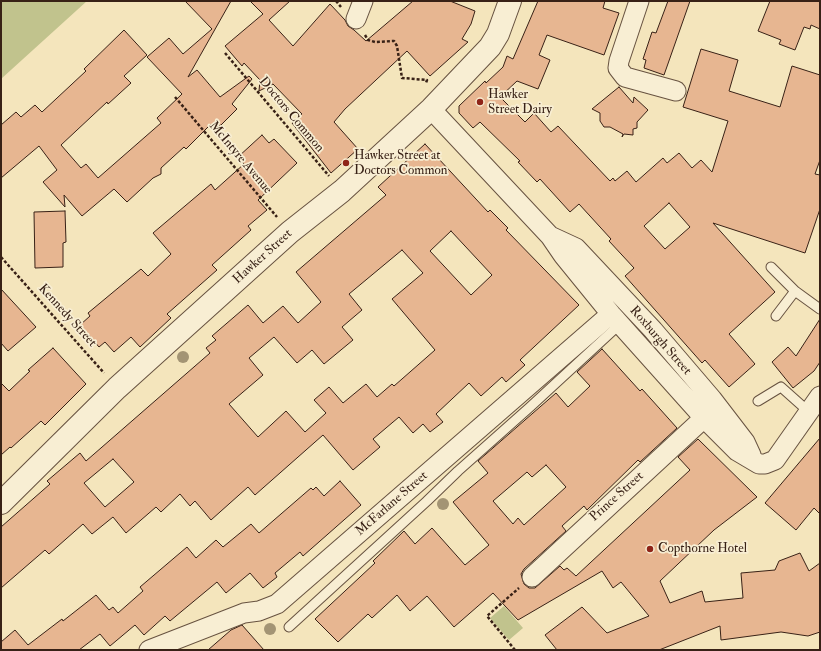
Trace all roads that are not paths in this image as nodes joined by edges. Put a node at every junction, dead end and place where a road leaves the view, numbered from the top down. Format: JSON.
{"nodes":[{"id":1,"x":363,"y":1,"type":"edge"},
{"id":2,"x":510,"y":1,"type":"edge"},
{"id":3,"x":639,"y":1,"type":"edge"},
{"id":4,"x":356,"y":19,"type":"road end"},
{"id":5,"x":676,"y":91,"type":"dead end"},
{"id":6,"x":431,"y":109,"type":"junction"},
{"id":7,"x":550,"y":236,"type":"junction"},
{"id":8,"x":771,"y":267,"type":"dead end"},
{"id":9,"x":795,"y":291,"type":"junction"},
{"id":10,"x":820,"y":309,"type":"edge"},
{"id":11,"x":776,"y":316,"type":"dead end"},
{"id":12,"x":615,"y":319,"type":"junction"},
{"id":13,"x":820,"y":396,"type":"edge"},
{"id":14,"x":758,"y":400,"type":"dead end"},
{"id":15,"x":809,"y":412,"type":"junction"},
{"id":16,"x":704,"y":418,"type":"junction"},
{"id":17,"x":754,"y":462,"type":"junction"},
{"id":18,"x":1,"y":503,"type":"edge"},
{"id":19,"x":532,"y":577,"type":"road end"},
{"id":20,"x":290,"y":627,"type":"dead end"},
{"id":21,"x":149,"y":650,"type":"edge"}],
"edges":[{"from":1,"to":4,"type":"street"},
{"from":2,"to":6,"type":"street","name":"Hawker Street"},
{"from":3,"to":5,"type":"street"},
{"from":6,"to":7,"type":"street","name":"Roxburgh Street"},
{"from":6,"to":18,"type":"street","name":"Hawker Street"},
{"from":7,"to":12,"type":"street","name":"Roxburgh Street"},
{"from":7,"to":17,"type":"street","name":"Roxburgh Street"},
{"from":8,"to":9,"type":"lane"},
{"from":9,"to":10,"type":"lane"},
{"from":9,"to":11,"type":"lane"},
{"from":12,"to":16,"type":"street","name":"Roxburgh Street"},
{"from":12,"to":20,"type":"lane"},
{"from":12,"to":21,"type":"street","name":"McFarlane Street"},
{"from":13,"to":15,"type":"street"},
{"from":14,"to":15,"type":"lane"},
{"from":15,"to":17,"type":"street"},
{"from":16,"to":17,"type":"street","name":"Roxburgh Street"},
{"from":16,"to":19,"type":"street","name":"Prince Street"}]}
